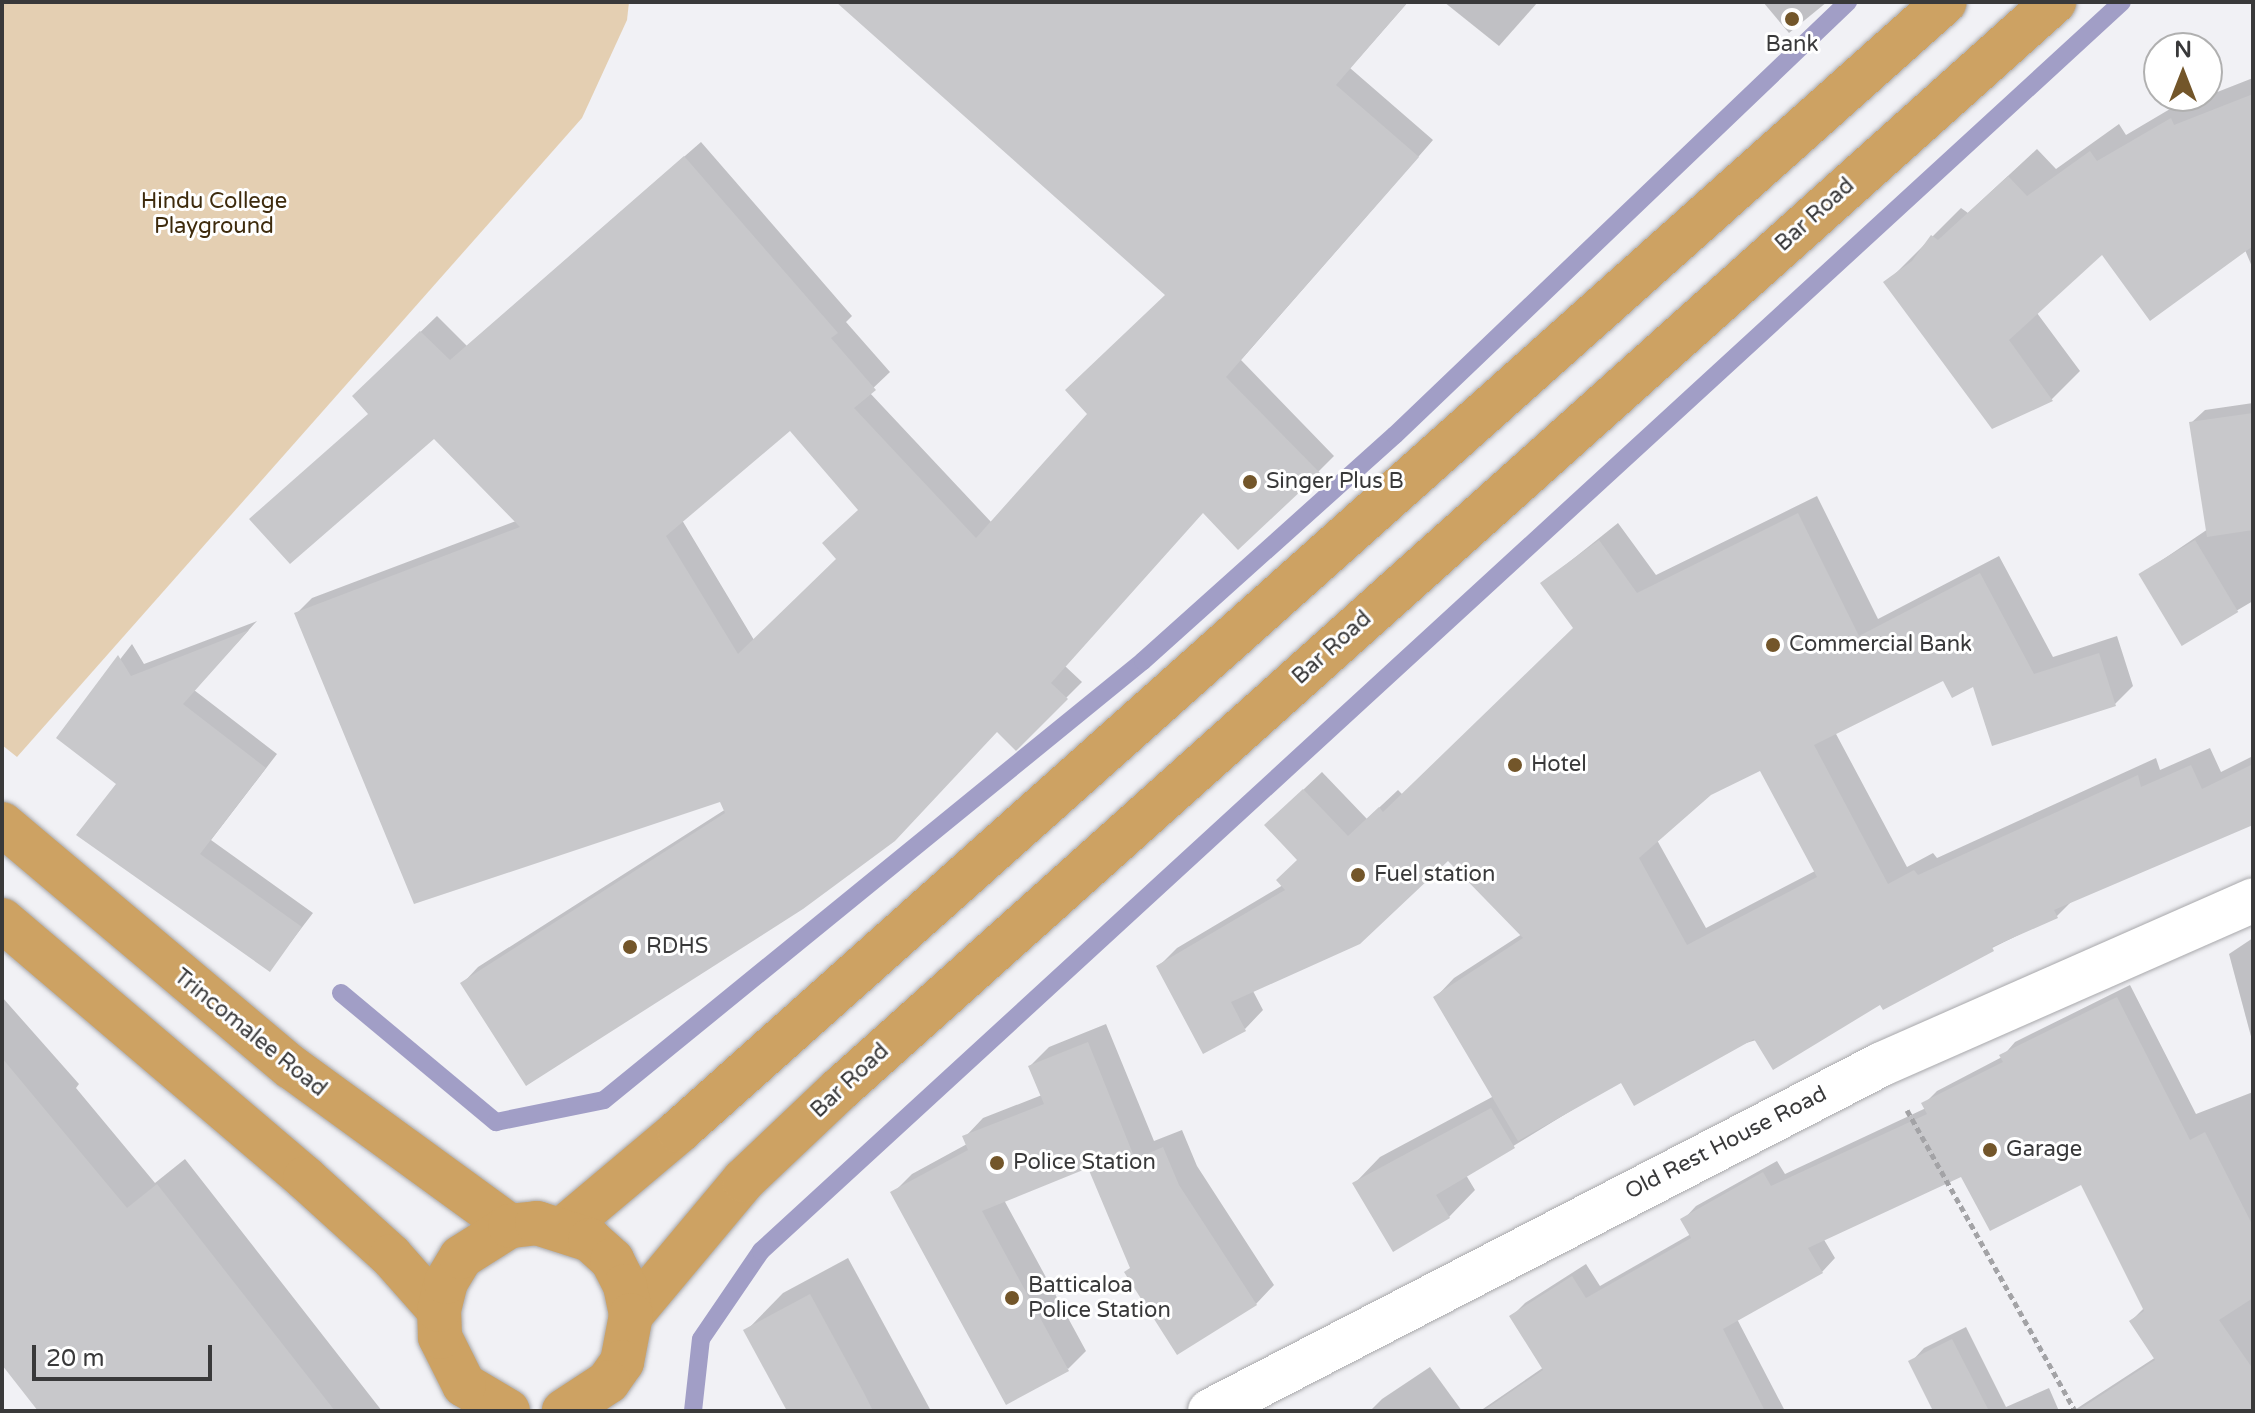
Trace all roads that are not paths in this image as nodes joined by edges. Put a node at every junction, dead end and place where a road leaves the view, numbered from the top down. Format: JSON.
{"nodes":[{"id":1,"x":1945,"y":2,"type":"edge"},
{"id":2,"x":2054,"y":2,"type":"edge"},
{"id":3,"x":2,"y":824,"type":"edge"},
{"id":4,"x":2253,"y":900,"type":"edge"},
{"id":5,"x":2,"y":920,"type":"edge"},
{"id":6,"x":510,"y":1226,"type":"junction"},
{"id":7,"x":564,"y":1228,"type":"junction"},
{"id":8,"x":439,"y":1310,"type":"junction"},
{"id":9,"x":631,"y":1315,"type":"junction"},
{"id":10,"x":615,"y":1396,"type":"edge"},
{"id":11,"x":508,"y":1411,"type":"edge"},
{"id":12,"x":564,"y":1411,"type":"edge"},
{"id":13,"x":1210,"y":1411,"type":"edge"}],
"edges":[{"from":1,"to":7,"type":"highway"},
{"from":2,"to":9,"type":"highway","name":"Bar Road"},
{"from":3,"to":6,"type":"highway","name":"Trincomalee Road"},
{"from":4,"to":13,"type":"street","name":"Old Rest House Road"},
{"from":5,"to":8,"type":"highway"},
{"from":6,"to":7,"type":"highway"},
{"from":6,"to":8,"type":"highway"},
{"from":7,"to":9,"type":"highway"},
{"from":8,"to":11,"type":"highway"},
{"from":9,"to":10,"type":"highway"},
{"from":10,"to":12,"type":"highway"}]}
